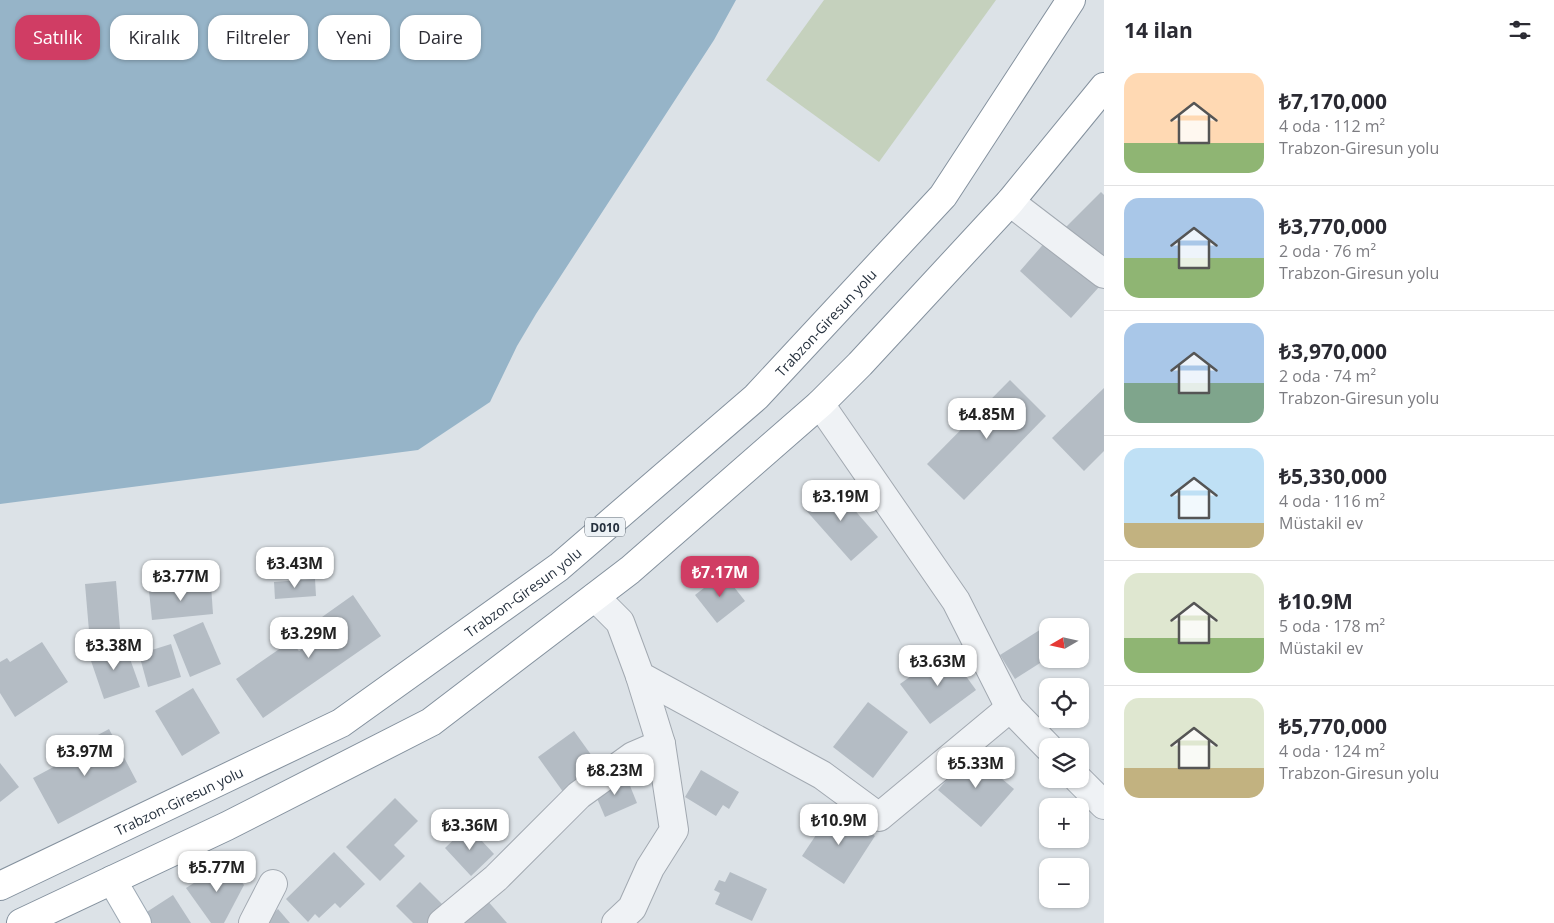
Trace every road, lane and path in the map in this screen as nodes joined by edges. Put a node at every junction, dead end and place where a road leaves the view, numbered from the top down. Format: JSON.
{"nodes":[{"id":1,"x":1071,"y":0,"type":"edge"},
{"id":2,"x":1104,"y":86,"type":"edge"},
{"id":3,"x":1010,"y":202,"type":"junction"},
{"id":4,"x":1104,"y":274,"type":"edge"},
{"id":5,"x":820,"y":404,"type":"junction"},
{"id":6,"x":595,"y":597,"type":"junction"},
{"id":7,"x":640,"y":676,"type":"junction"},
{"id":8,"x":1010,"y":708,"type":"junction"},
{"id":9,"x":1039,"y":738,"type":"edge"},
{"id":10,"x":661,"y":744,"type":"junction"},
{"id":11,"x":1087,"y":788,"type":"edge"},
{"id":12,"x":1104,"y":805,"type":"edge"},
{"id":13,"x":112,"y":880,"type":"junction"},
{"id":14,"x":273,"y":884,"type":"dead end"},
{"id":15,"x":0,"y":886,"type":"edge"},
{"id":16,"x":21,"y":923,"type":"edge"},
{"id":17,"x":137,"y":923,"type":"edge"},
{"id":18,"x":253,"y":923,"type":"edge"},
{"id":19,"x":442,"y":923,"type":"edge"},
{"id":20,"x":616,"y":923,"type":"edge"}],
"edges":[{"from":1,"to":15,"type":"main road","name":"Trabzon-Giresun yolu","number":"D010"},
{"from":2,"to":3,"type":"main road"},
{"from":3,"to":4,"type":"street"},
{"from":3,"to":5,"type":"main road"},
{"from":5,"to":6,"type":"main road"},
{"from":5,"to":8,"type":"street"},
{"from":6,"to":7,"type":"street"},
{"from":6,"to":13,"type":"main road"},
{"from":7,"to":8,"type":"street"},
{"from":7,"to":10,"type":"street"},
{"from":8,"to":9,"type":"street"},
{"from":10,"to":19,"type":"street"},
{"from":10,"to":20,"type":"street"},
{"from":11,"to":12,"type":"street"},
{"from":13,"to":16,"type":"main road"},
{"from":13,"to":17,"type":"main road"},
{"from":14,"to":18,"type":"street"}]}
